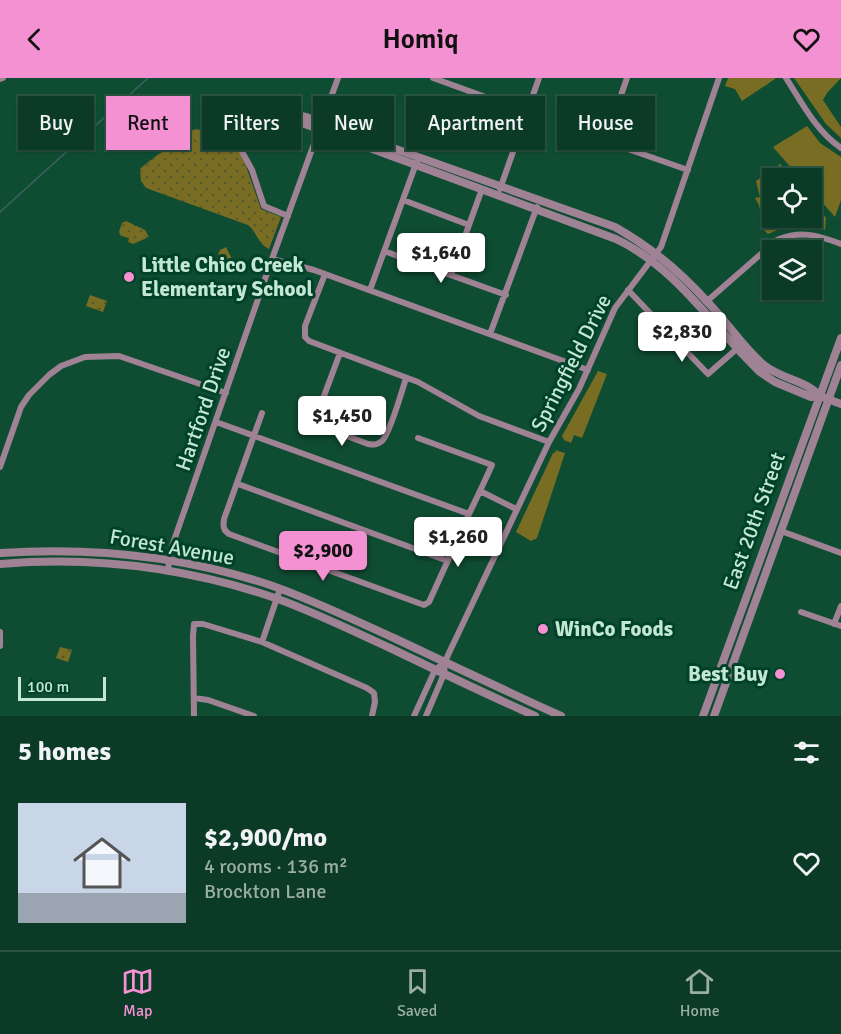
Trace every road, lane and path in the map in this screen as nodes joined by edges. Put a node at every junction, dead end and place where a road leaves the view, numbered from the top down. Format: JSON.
{"nodes":[{"id":1,"x":338,"y":78,"type":"edge"},
{"id":2,"x":433,"y":78,"type":"edge"},
{"id":3,"x":539,"y":78,"type":"edge"},
{"id":4,"x":627,"y":78,"type":"edge"},
{"id":5,"x":719,"y":78,"type":"edge"},
{"id":6,"x":786,"y":78,"type":"edge"},
{"id":7,"x":331,"y":96,"type":"edge"},
{"id":8,"x":483,"y":96,"type":"edge"},
{"id":9,"x":533,"y":96,"type":"edge"},
{"id":10,"x":313,"y":146,"type":"edge"},
{"id":11,"x":841,"y":148,"type":"edge"},
{"id":12,"x":241,"y":150,"type":"edge"},
{"id":13,"x":387,"y":150,"type":"edge"},
{"id":14,"x":514,"y":150,"type":"edge"},
{"id":15,"x":417,"y":161,"type":"junction"},
{"id":16,"x":688,"y":170,"type":"junction"},
{"id":17,"x":482,"y":189,"type":"junction"},
{"id":18,"x":500,"y":191,"type":"junction"},
{"id":19,"x":403,"y":200,"type":"junction"},
{"id":20,"x":538,"y":205,"type":"junction"},
{"id":21,"x":288,"y":216,"type":"junction"},
{"id":22,"x":469,"y":225,"type":"junction"},
{"id":23,"x":841,"y":244,"type":"edge"},
{"id":24,"x":384,"y":251,"type":"junction"},
{"id":25,"x":655,"y":257,"type":"junction"},
{"id":26,"x":272,"y":260,"type":"junction"},
{"id":27,"x":325,"y":274,"type":"junction"},
{"id":28,"x":451,"y":275,"type":"junction"},
{"id":29,"x":370,"y":290,"type":"junction"},
{"id":30,"x":628,"y":290,"type":"junction"},
{"id":31,"x":506,"y":295,"type":"junction"},
{"id":32,"x":704,"y":304,"type":"junction"},
{"id":33,"x":490,"y":334,"type":"junction"},
{"id":34,"x":841,"y":338,"type":"edge"},
{"id":35,"x":740,"y":345,"type":"junction"},
{"id":36,"x":339,"y":353,"type":"junction"},
{"id":37,"x":841,"y":365,"type":"edge"},
{"id":38,"x":588,"y":370,"type":"junction"},
{"id":39,"x":406,"y":378,"type":"junction"},
{"id":40,"x":226,"y":393,"type":"junction"},
{"id":41,"x":824,"y":398,"type":"junction"},
{"id":42,"x":841,"y":404,"type":"edge"},
{"id":43,"x":262,"y":413,"type":"dead end"},
{"id":44,"x":216,"y":422,"type":"junction"},
{"id":45,"x":254,"y":436,"type":"junction"},
{"id":46,"x":418,"y":438,"type":"dead end"},
{"id":47,"x":549,"y":442,"type":"junction"},
{"id":48,"x":0,"y":467,"type":"edge"},
{"id":49,"x":238,"y":484,"type":"junction"},
{"id":50,"x":480,"y":491,"type":"junction"},
{"id":51,"x":516,"y":509,"type":"junction"},
{"id":52,"x":469,"y":514,"type":"junction"},
{"id":53,"x":781,"y":531,"type":"junction"},
{"id":54,"x":841,"y":552,"type":"edge"},
{"id":55,"x":0,"y":553,"type":"edge"},
{"id":56,"x":169,"y":560,"type":"junction"},
{"id":57,"x":448,"y":561,"type":"junction"},
{"id":58,"x":0,"y":564,"type":"edge"},
{"id":59,"x":168,"y":571,"type":"junction"},
{"id":60,"x":280,"y":589,"type":"junction"},
{"id":61,"x":277,"y":599,"type":"junction"},
{"id":62,"x":841,"y":606,"type":"edge"},
{"id":63,"x":801,"y":612,"type":"dead end"},
{"id":64,"x":838,"y":625,"type":"edge"},
{"id":65,"x":0,"y":632,"type":"edge"},
{"id":66,"x":262,"y":642,"type":"junction"},
{"id":67,"x":0,"y":646,"type":"edge"},
{"id":68,"x":445,"y":662,"type":"junction"},
{"id":69,"x":435,"y":670,"type":"junction"},
{"id":70,"x":444,"y":674,"type":"junction"},
{"id":71,"x":194,"y":698,"type":"junction"},
{"id":72,"x":194,"y":716,"type":"edge"},
{"id":73,"x":254,"y":716,"type":"edge"},
{"id":74,"x":372,"y":716,"type":"edge"},
{"id":75,"x":414,"y":716,"type":"edge"},
{"id":76,"x":426,"y":716,"type":"edge"},
{"id":77,"x":535,"y":716,"type":"edge"},
{"id":78,"x":561,"y":716,"type":"edge"},
{"id":79,"x":703,"y":716,"type":"edge"},
{"id":80,"x":714,"y":716,"type":"edge"}],
"edges":[{"from":1,"to":7,"type":"street","name":"Hartford Drive"},
{"from":2,"to":8,"type":"street"},
{"from":3,"to":9,"type":"street"},
{"from":4,"to":16,"type":"street"},
{"from":5,"to":16,"type":"street","name":"Springfield Drive"},
{"from":6,"to":11,"type":"street"},
{"from":10,"to":21,"type":"street","name":"Hartford Drive"},
{"from":12,"to":21,"type":"street"},
{"from":13,"to":15,"type":"street"},
{"from":14,"to":18,"type":"street"},
{"from":15,"to":17,"type":"street"},
{"from":15,"to":18,"type":"street"},
{"from":15,"to":19,"type":"street"},
{"from":16,"to":25,"type":"street","name":"Springfield Drive"},
{"from":17,"to":18,"type":"street"},
{"from":17,"to":22,"type":"street"},
{"from":18,"to":20,"type":"street"},
{"from":19,"to":22,"type":"street"},
{"from":19,"to":24,"type":"street"},
{"from":20,"to":25,"type":"street"},
{"from":20,"to":31,"type":"street"},
{"from":21,"to":26,"type":"street","name":"Hartford Drive"},
{"from":22,"to":28,"type":"street"},
{"from":23,"to":32,"type":"street"},
{"from":24,"to":28,"type":"street"},
{"from":24,"to":29,"type":"street"},
{"from":25,"to":30,"type":"street","name":"Springfield Drive"},
{"from":25,"to":32,"type":"street"},
{"from":26,"to":27,"type":"street"},
{"from":26,"to":40,"type":"street","name":"Hartford Drive"},
{"from":27,"to":29,"type":"street"},
{"from":27,"to":36,"type":"street"},
{"from":28,"to":31,"type":"street"},
{"from":29,"to":33,"type":"street"},
{"from":30,"to":35,"type":"street"},
{"from":30,"to":38,"type":"street","name":"Springfield Drive"},
{"from":31,"to":33,"type":"street"},
{"from":32,"to":35,"type":"street"},
{"from":33,"to":38,"type":"street"},
{"from":34,"to":41,"type":"street","name":"East 20th Street"},
{"from":35,"to":41,"type":"street"},
{"from":36,"to":39,"type":"street"},
{"from":36,"to":39,"type":"street"},
{"from":37,"to":41,"type":"street","name":"East 20th Street"},
{"from":38,"to":47,"type":"street","name":"Springfield Drive"},
{"from":39,"to":47,"type":"street"},
{"from":40,"to":44,"type":"street","name":"Hartford Drive"},
{"from":40,"to":48,"type":"street"},
{"from":41,"to":42,"type":"street"},
{"from":41,"to":53,"type":"street","name":"East 20th Street"},
{"from":41,"to":79,"type":"street","name":"East 20th Street"},
{"from":43,"to":45,"type":"street"},
{"from":44,"to":45,"type":"street"},
{"from":44,"to":56,"type":"street","name":"Hartford Drive"},
{"from":45,"to":49,"type":"street"},
{"from":45,"to":52,"type":"street"},
{"from":46,"to":50,"type":"street"},
{"from":47,"to":51,"type":"street","name":"Springfield Drive"},
{"from":49,"to":57,"type":"street"},
{"from":49,"to":57,"type":"street"},
{"from":50,"to":51,"type":"street"},
{"from":50,"to":52,"type":"street"},
{"from":51,"to":68,"type":"street","name":"Springfield Drive"},
{"from":52,"to":57,"type":"street"},
{"from":53,"to":54,"type":"street"},
{"from":53,"to":80,"type":"street","name":"East 20th Street"},
{"from":55,"to":56,"type":"street","name":"Forest Avenue"},
{"from":56,"to":59,"type":"street","name":"Hartford Drive"},
{"from":56,"to":60,"type":"street","name":"Forest Avenue"},
{"from":58,"to":59,"type":"street","name":"Forest Avenue"},
{"from":59,"to":61,"type":"street","name":"Forest Avenue"},
{"from":60,"to":61,"type":"street"},
{"from":60,"to":68,"type":"street","name":"Forest Avenue"},
{"from":61,"to":66,"type":"street"},
{"from":61,"to":69,"type":"street","name":"Forest Avenue"},
{"from":62,"to":64,"type":"street"},
{"from":63,"to":64,"type":"street"},
{"from":65,"to":67,"type":"street"},
{"from":66,"to":71,"type":"street"},
{"from":66,"to":74,"type":"street"},
{"from":68,"to":69,"type":"street","name":"Springfield Drive"},
{"from":68,"to":70,"type":"street","name":"Springfield Drive"},
{"from":68,"to":78,"type":"street","name":"Forest Avenue"},
{"from":69,"to":70,"type":"street","name":"Forest Avenue"},
{"from":69,"to":75,"type":"street","name":"Springfield Drive"},
{"from":70,"to":76,"type":"street","name":"Springfield Drive"},
{"from":70,"to":77,"type":"street","name":"Forest Avenue"},
{"from":71,"to":72,"type":"street"},
{"from":71,"to":73,"type":"street"}]}
